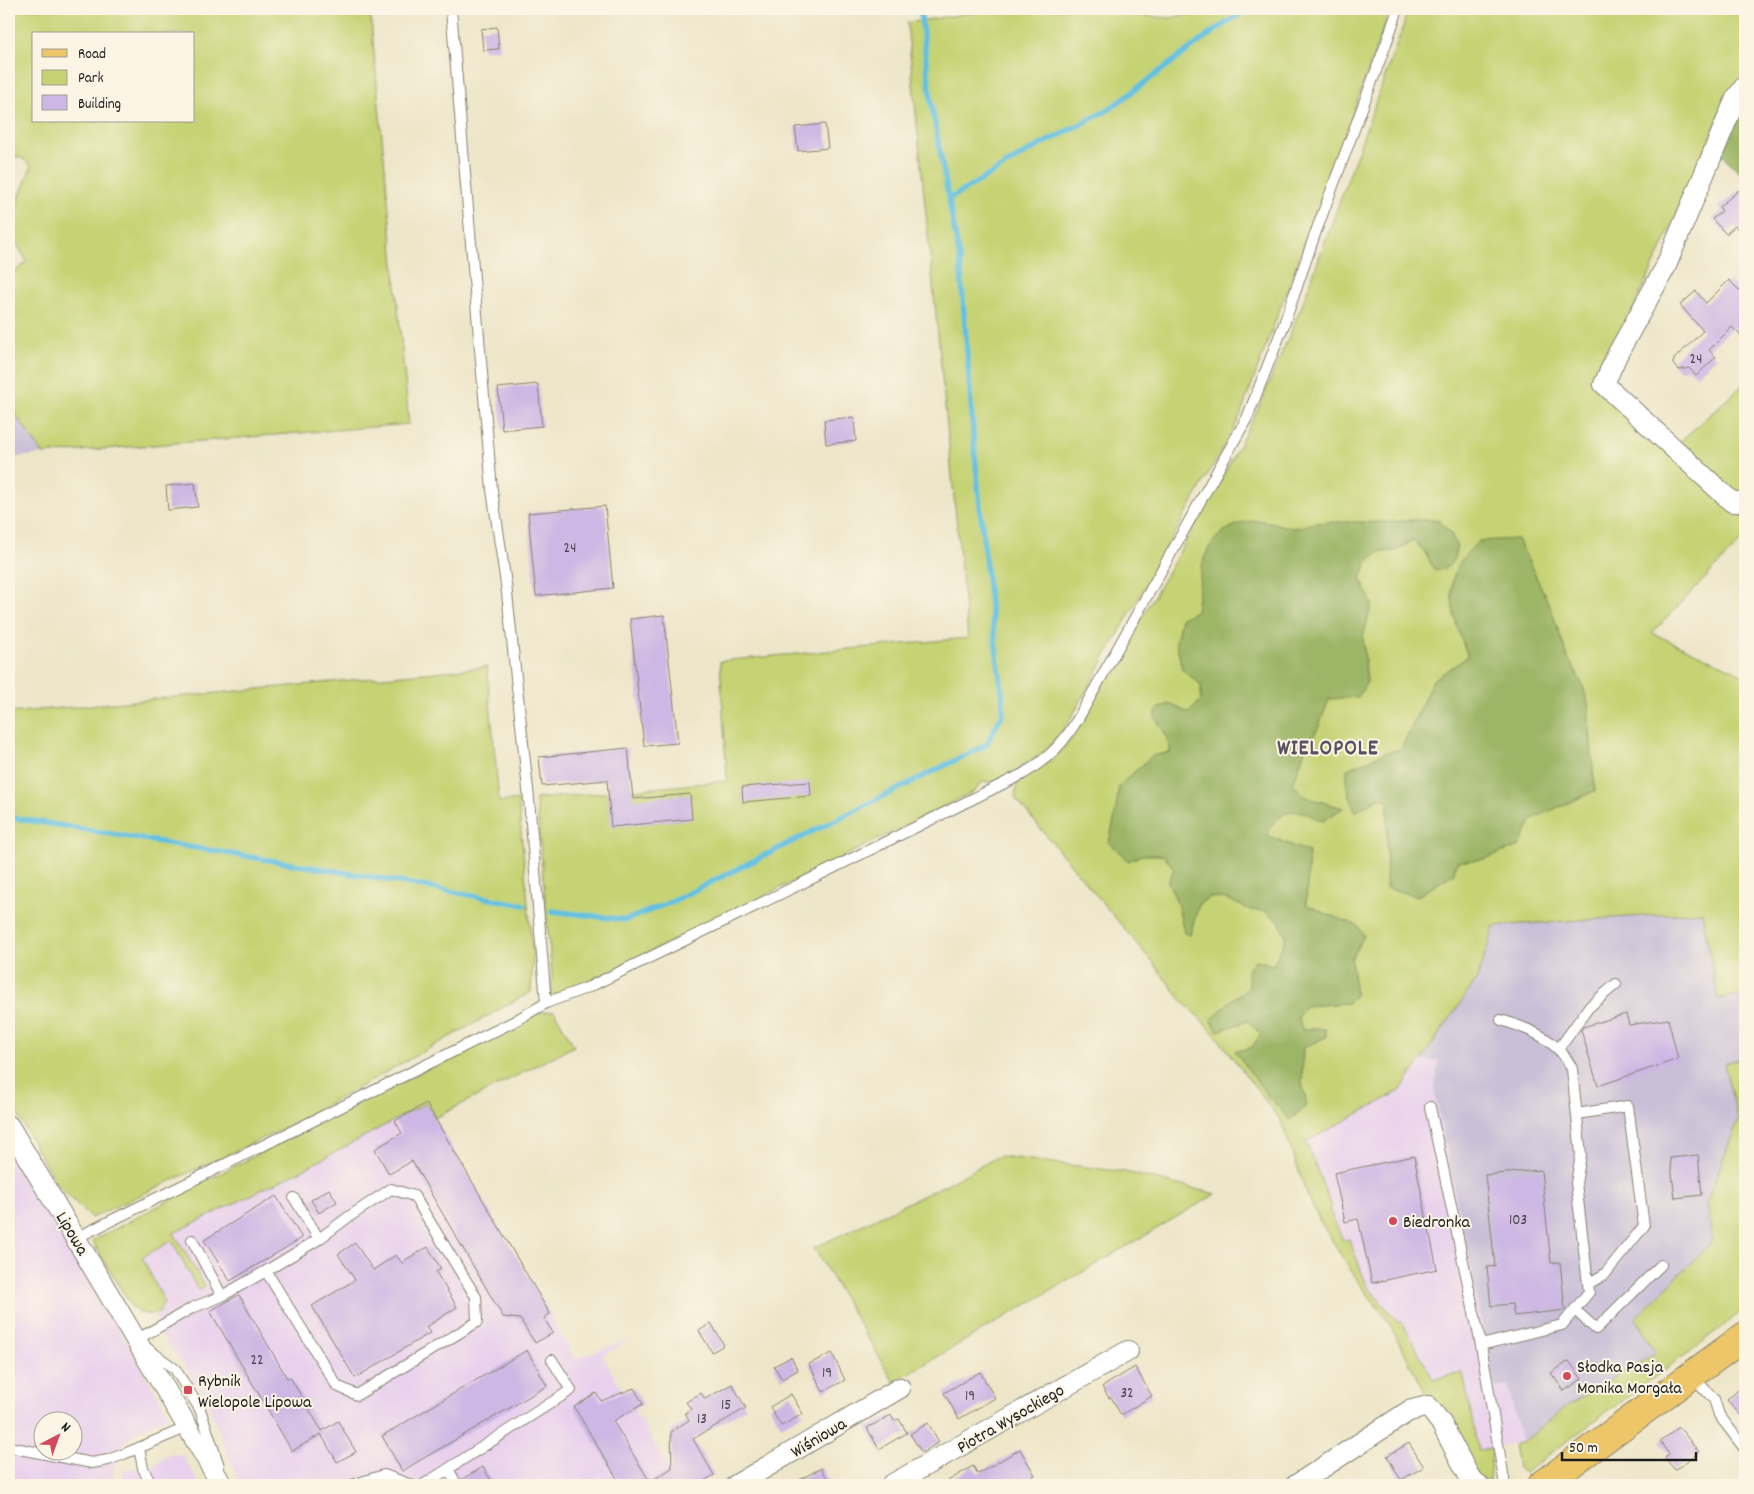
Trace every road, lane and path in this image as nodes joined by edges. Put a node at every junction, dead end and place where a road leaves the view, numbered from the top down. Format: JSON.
{"nodes":[{"id":1,"x":451,"y":9,"type":"edge"},
{"id":2,"x":1398,"y":9,"type":"edge"},
{"id":3,"x":1745,"y":86,"type":"edge"},
{"id":4,"x":1745,"y":502,"type":"edge"},
{"id":5,"x":1616,"y":984,"type":"dead end"},
{"id":6,"x":546,"y":1003,"type":"junction"},
{"id":7,"x":1501,"y":1020,"type":"dead end"},
{"id":8,"x":1559,"y":1049,"type":"junction"},
{"id":9,"x":1430,"y":1107,"type":"dead end"},
{"id":10,"x":1577,"y":1114,"type":"junction"},
{"id":11,"x":9,"y":1126,"type":"edge"},
{"id":12,"x":294,"y":1198,"type":"dead end"},
{"id":13,"x":76,"y":1238,"type":"junction"},
{"id":14,"x":319,"y":1239,"type":"junction"},
{"id":15,"x":192,"y":1240,"type":"dead end"},
{"id":16,"x":1661,"y":1264,"type":"dead end"},
{"id":17,"x":266,"y":1271,"type":"junction"},
{"id":18,"x":1588,"y":1284,"type":"junction"},
{"id":19,"x":222,"y":1296,"type":"junction"},
{"id":20,"x":1575,"y":1310,"type":"junction"},
{"id":21,"x":1745,"y":1336,"type":"edge"},
{"id":22,"x":136,"y":1340,"type":"junction"},
{"id":23,"x":1481,"y":1345,"type":"junction"},
{"id":24,"x":1128,"y":1351,"type":"dead end"},
{"id":25,"x":552,"y":1360,"type":"dead end"},
{"id":26,"x":1692,"y":1376,"type":"junction"},
{"id":27,"x":900,"y":1388,"type":"dead end"},
{"id":28,"x":188,"y":1427,"type":"junction"},
{"id":29,"x":9,"y":1447,"type":"edge"},
{"id":30,"x":139,"y":1448,"type":"junction"},
{"id":31,"x":1745,"y":1449,"type":"edge"},
{"id":32,"x":448,"y":1469,"type":"junction"},
{"id":33,"x":1554,"y":1482,"type":"edge"},
{"id":34,"x":151,"y":1485,"type":"edge"},
{"id":35,"x":224,"y":1485,"type":"edge"},
{"id":36,"x":352,"y":1485,"type":"edge"},
{"id":37,"x":411,"y":1485,"type":"edge"},
{"id":38,"x":423,"y":1485,"type":"edge"},
{"id":39,"x":457,"y":1485,"type":"edge"},
{"id":40,"x":736,"y":1485,"type":"edge"},
{"id":41,"x":892,"y":1485,"type":"edge"},
{"id":42,"x":1296,"y":1485,"type":"edge"},
{"id":43,"x":1478,"y":1485,"type":"edge"},
{"id":44,"x":1505,"y":1485,"type":"edge"}],
"edges":[{"from":1,"to":6,"type":"lane"},
{"from":2,"to":6,"type":"lane"},
{"from":3,"to":4,"type":"street"},
{"from":5,"to":8,"type":"lane"},
{"from":6,"to":13,"type":"lane"},
{"from":7,"to":8,"type":"lane"},
{"from":8,"to":10,"type":"lane"},
{"from":9,"to":23,"type":"lane"},
{"from":10,"to":18,"type":"lane"},
{"from":10,"to":18,"type":"lane"},
{"from":11,"to":13,"type":"street","name":"Lipowa"},
{"from":12,"to":14,"type":"lane"},
{"from":13,"to":22,"type":"street","name":"Lipowa"},
{"from":14,"to":17,"type":"lane"},
{"from":14,"to":17,"type":"lane"},
{"from":15,"to":19,"type":"lane"},
{"from":16,"to":20,"type":"lane"},
{"from":17,"to":19,"type":"lane"},
{"from":18,"to":20,"type":"lane"},
{"from":19,"to":22,"type":"lane"},
{"from":20,"to":23,"type":"lane"},
{"from":21,"to":26,"type":"main road"},
{"from":22,"to":28,"type":"street","name":"Lipowa"},
{"from":22,"to":35,"type":"lane","name":"Lipowa"},
{"from":23,"to":44,"type":"lane"},
{"from":24,"to":41,"type":"street","name":"Piotra Wysockiego"},
{"from":25,"to":32,"type":"lane"},
{"from":26,"to":31,"type":"lane"},
{"from":26,"to":33,"type":"main road"},
{"from":27,"to":40,"type":"street","name":"Wiśniowa"},
{"from":28,"to":30,"type":"lane"},
{"from":28,"to":35,"type":"street","name":"Lipowa"},
{"from":29,"to":30,"type":"lane"},
{"from":30,"to":34,"type":"lane"},
{"from":32,"to":38,"type":"lane"},
{"from":32,"to":39,"type":"lane"},
{"from":36,"to":37,"type":"lane"},
{"from":42,"to":43,"type":"street"}]}
